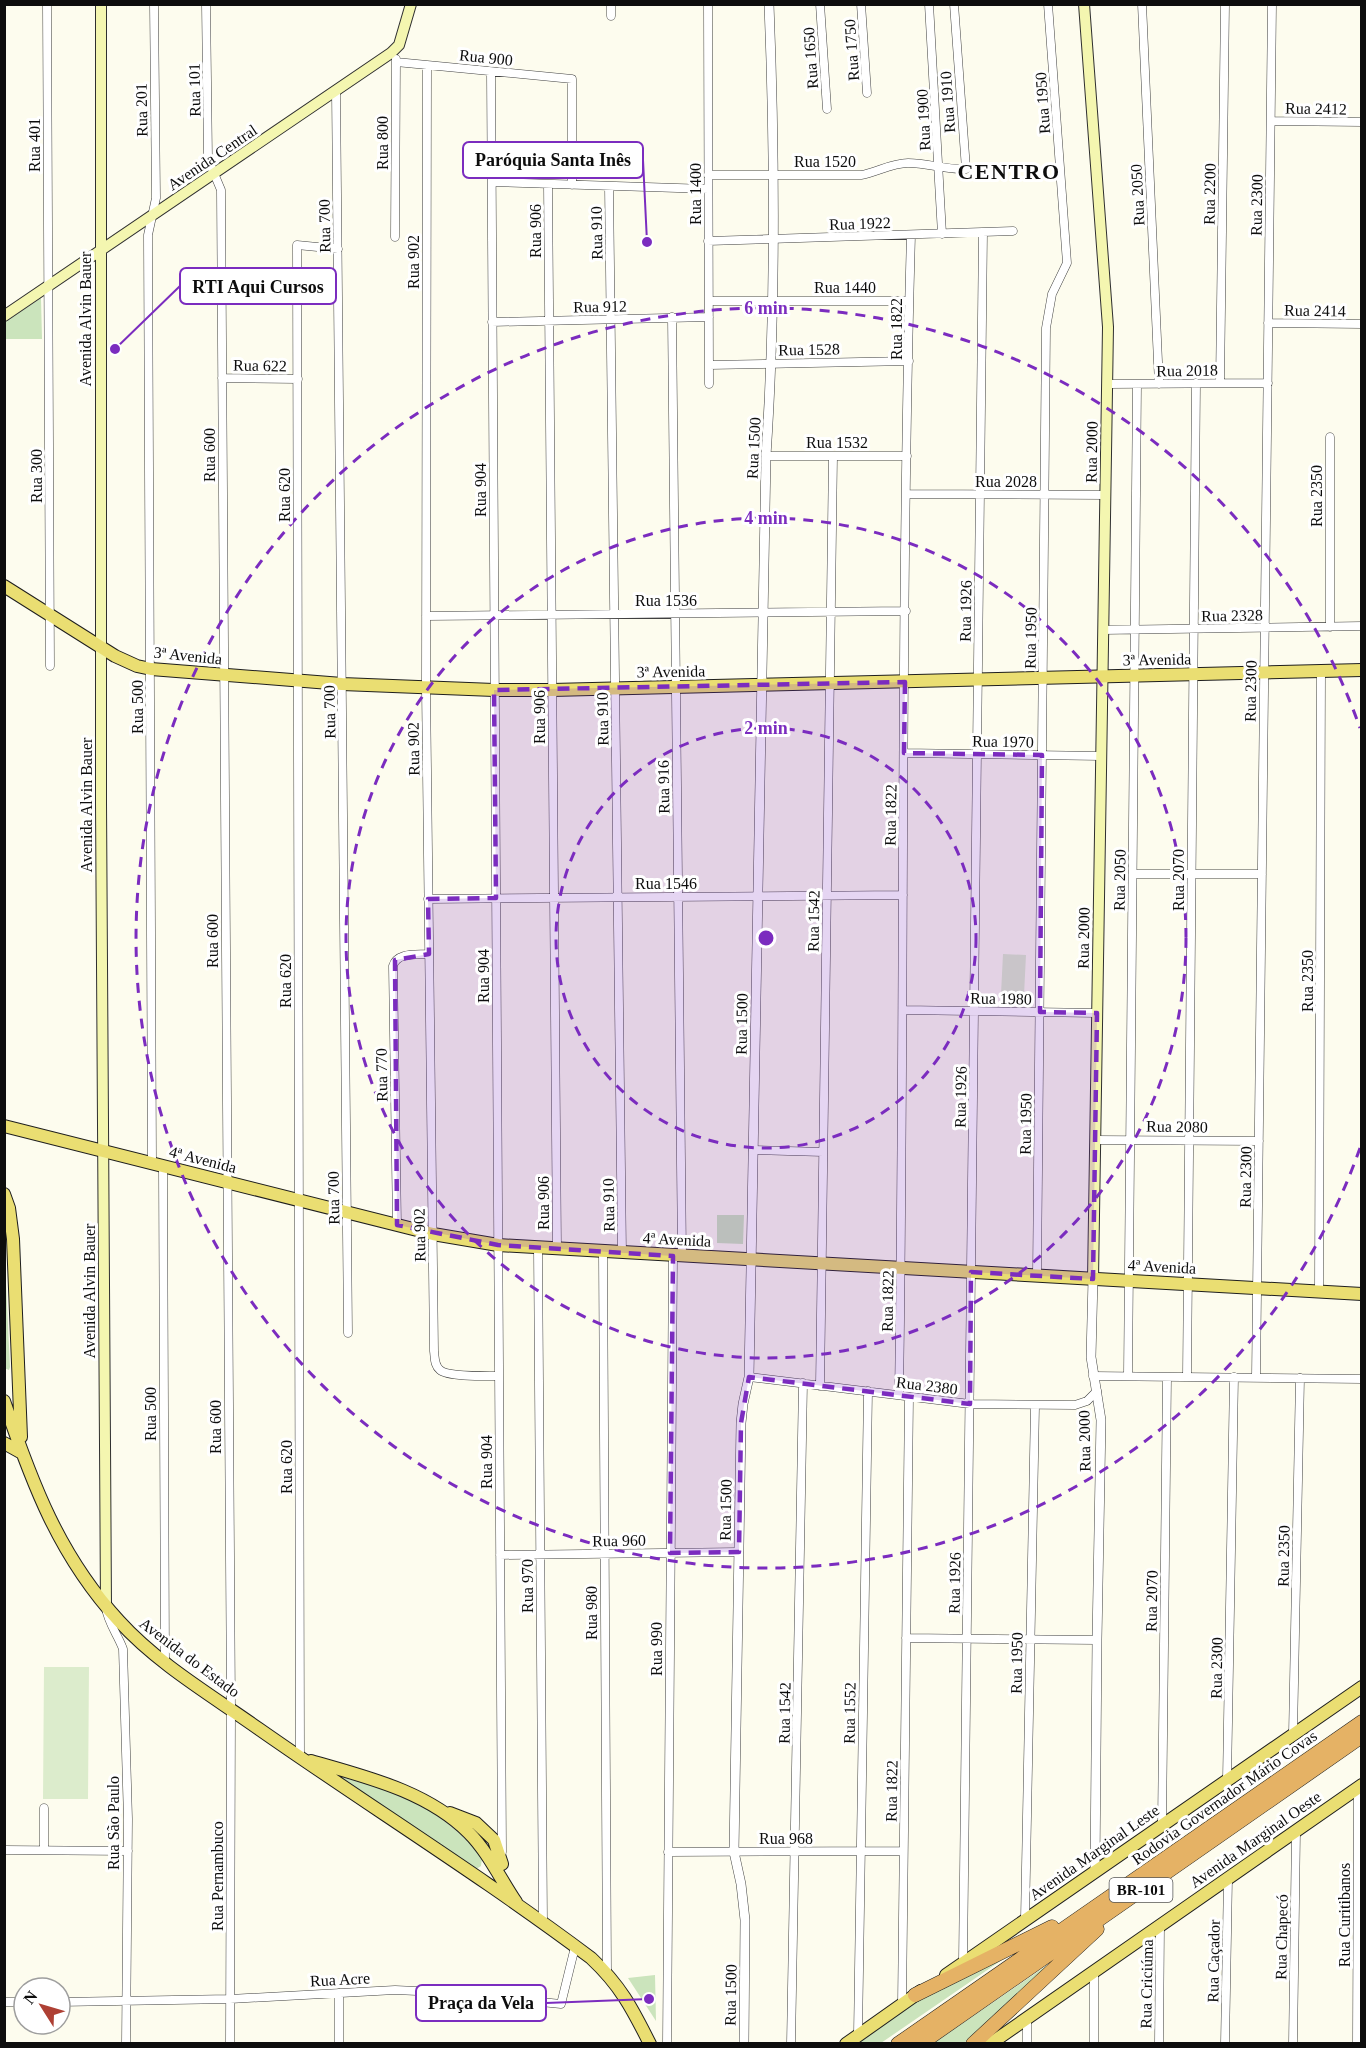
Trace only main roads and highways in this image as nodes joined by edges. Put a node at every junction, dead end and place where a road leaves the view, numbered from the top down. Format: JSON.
{"nodes":[{"id":1,"x":101,"y":4,"type":"edge"},
{"id":2,"x":411,"y":4,"type":"edge"},
{"id":3,"x":1084,"y":4,"type":"edge"},
{"id":4,"x":100,"y":251,"type":"junction"},
{"id":5,"x":4,"y":316,"type":"edge"},
{"id":6,"x":4,"y":586,"type":"edge"},
{"id":7,"x":101,"y":647,"type":"junction"},
{"id":8,"x":1362,"y":670,"type":"edge"},
{"id":9,"x":1102,"y":677,"type":"junction"},
{"id":10,"x":6,"y":1128,"type":"edge"},
{"id":11,"x":104,"y":1151,"type":"junction"},
{"id":12,"x":4,"y":1194,"type":"edge"},
{"id":13,"x":1093,"y":1279,"type":"junction"},
{"id":14,"x":1362,"y":1294,"type":"edge"},
{"id":15,"x":18,"y":1378,"type":"junction"},
{"id":16,"x":4,"y":1395,"type":"edge"},
{"id":17,"x":4,"y":1401,"type":"edge"},
{"id":18,"x":4,"y":1443,"type":"edge"},
{"id":19,"x":22,"y":1453,"type":"junction"},
{"id":20,"x":106,"y":1606,"type":"junction"},
{"id":21,"x":1362,"y":1687,"type":"edge"},
{"id":22,"x":1362,"y":1722,"type":"edge"},
{"id":23,"x":1362,"y":1736,"type":"edge"},
{"id":24,"x":300,"y":1758,"type":"junction"},
{"id":25,"x":1360,"y":1786,"type":"edge"},
{"id":26,"x":432,"y":1806,"type":"junction"},
{"id":27,"x":502,"y":1864,"type":"road end"},
{"id":28,"x":1114,"y":1893,"type":"junction"},
{"id":29,"x":1129,"y":1898,"type":"junction"},
{"id":30,"x":520,"y":1908,"type":"junction"},
{"id":31,"x":915,"y":1995,"type":"junction"},
{"id":32,"x":650,"y":2043,"type":"edge"},
{"id":33,"x":846,"y":2043,"type":"edge"},
{"id":34,"x":898,"y":2043,"type":"edge"},
{"id":35,"x":920,"y":2043,"type":"edge"},
{"id":36,"x":973,"y":2043,"type":"edge"},
{"id":37,"x":990,"y":2043,"type":"edge"}],
"edges":[{"from":1,"to":4,"type":"main road","name":"Avenida Alvin Bauer"},
{"from":2,"to":4,"type":"main road","name":"Avenida Central"},
{"from":3,"to":9,"type":"main road","name":"Rua 2000"},
{"from":4,"to":5,"type":"main road","name":"Avenida Central"},
{"from":4,"to":7,"type":"main road","name":"Avenida Alvin Bauer"},
{"from":6,"to":7,"type":"main road","name":"3ª Avenida"},
{"from":7,"to":9,"type":"main road","name":"3ª Avenida"},
{"from":7,"to":11,"type":"main road","name":"Avenida Alvin Bauer"},
{"from":8,"to":9,"type":"main road","name":"3ª Avenida"},
{"from":9,"to":13,"type":"main road","name":"Rua 2000"},
{"from":10,"to":11,"type":"main road","name":"4ª Avenida"},
{"from":11,"to":13,"type":"main road","name":"4ª Avenida"},
{"from":11,"to":20,"type":"main road","name":"Avenida Alvin Bauer"},
{"from":12,"to":15,"type":"main road"},
{"from":13,"to":14,"type":"main road","name":"4ª Avenida"},
{"from":15,"to":16,"type":"main road"},
{"from":15,"to":19,"type":"main road"},
{"from":17,"to":19,"type":"main road","name":"Avenida do Estado"},
{"from":18,"to":19,"type":"main road"},
{"from":19,"to":20,"type":"main road","name":"Avenida do Estado"},
{"from":20,"to":24,"type":"main road","name":"Avenida do Estado"},
{"from":21,"to":31,"type":"main road","name":"Avenida Marginal Leste"},
{"from":22,"to":28,"type":"highway","name":"Rodovia Governador Mário Covas","number":"BR-101"},
{"from":23,"to":29,"type":"highway","name":"Rodovia Governador Mário Covas","number":"BR-101"},
{"from":24,"to":26,"type":"main road","name":"Avenida do Estado"},
{"from":24,"to":30,"type":"main road","name":"Avenida do Estado"},
{"from":25,"to":37,"type":"main road","name":"Avenida Marginal Oeste"},
{"from":26,"to":27,"type":"main road"},
{"from":26,"to":30,"type":"main road","name":"Avenida do Estado"},
{"from":28,"to":31,"type":"highway"},
{"from":28,"to":34,"type":"highway","name":"Rodovia Governador Mário Covas","number":"BR-101"},
{"from":29,"to":35,"type":"highway","name":"Rodovia Governador Mário Covas","number":"BR-101"},
{"from":29,"to":36,"type":"highway"},
{"from":30,"to":32,"type":"main road","name":"Avenida do Estado"},
{"from":31,"to":33,"type":"main road","name":"Avenida Marginal Leste"}]}
